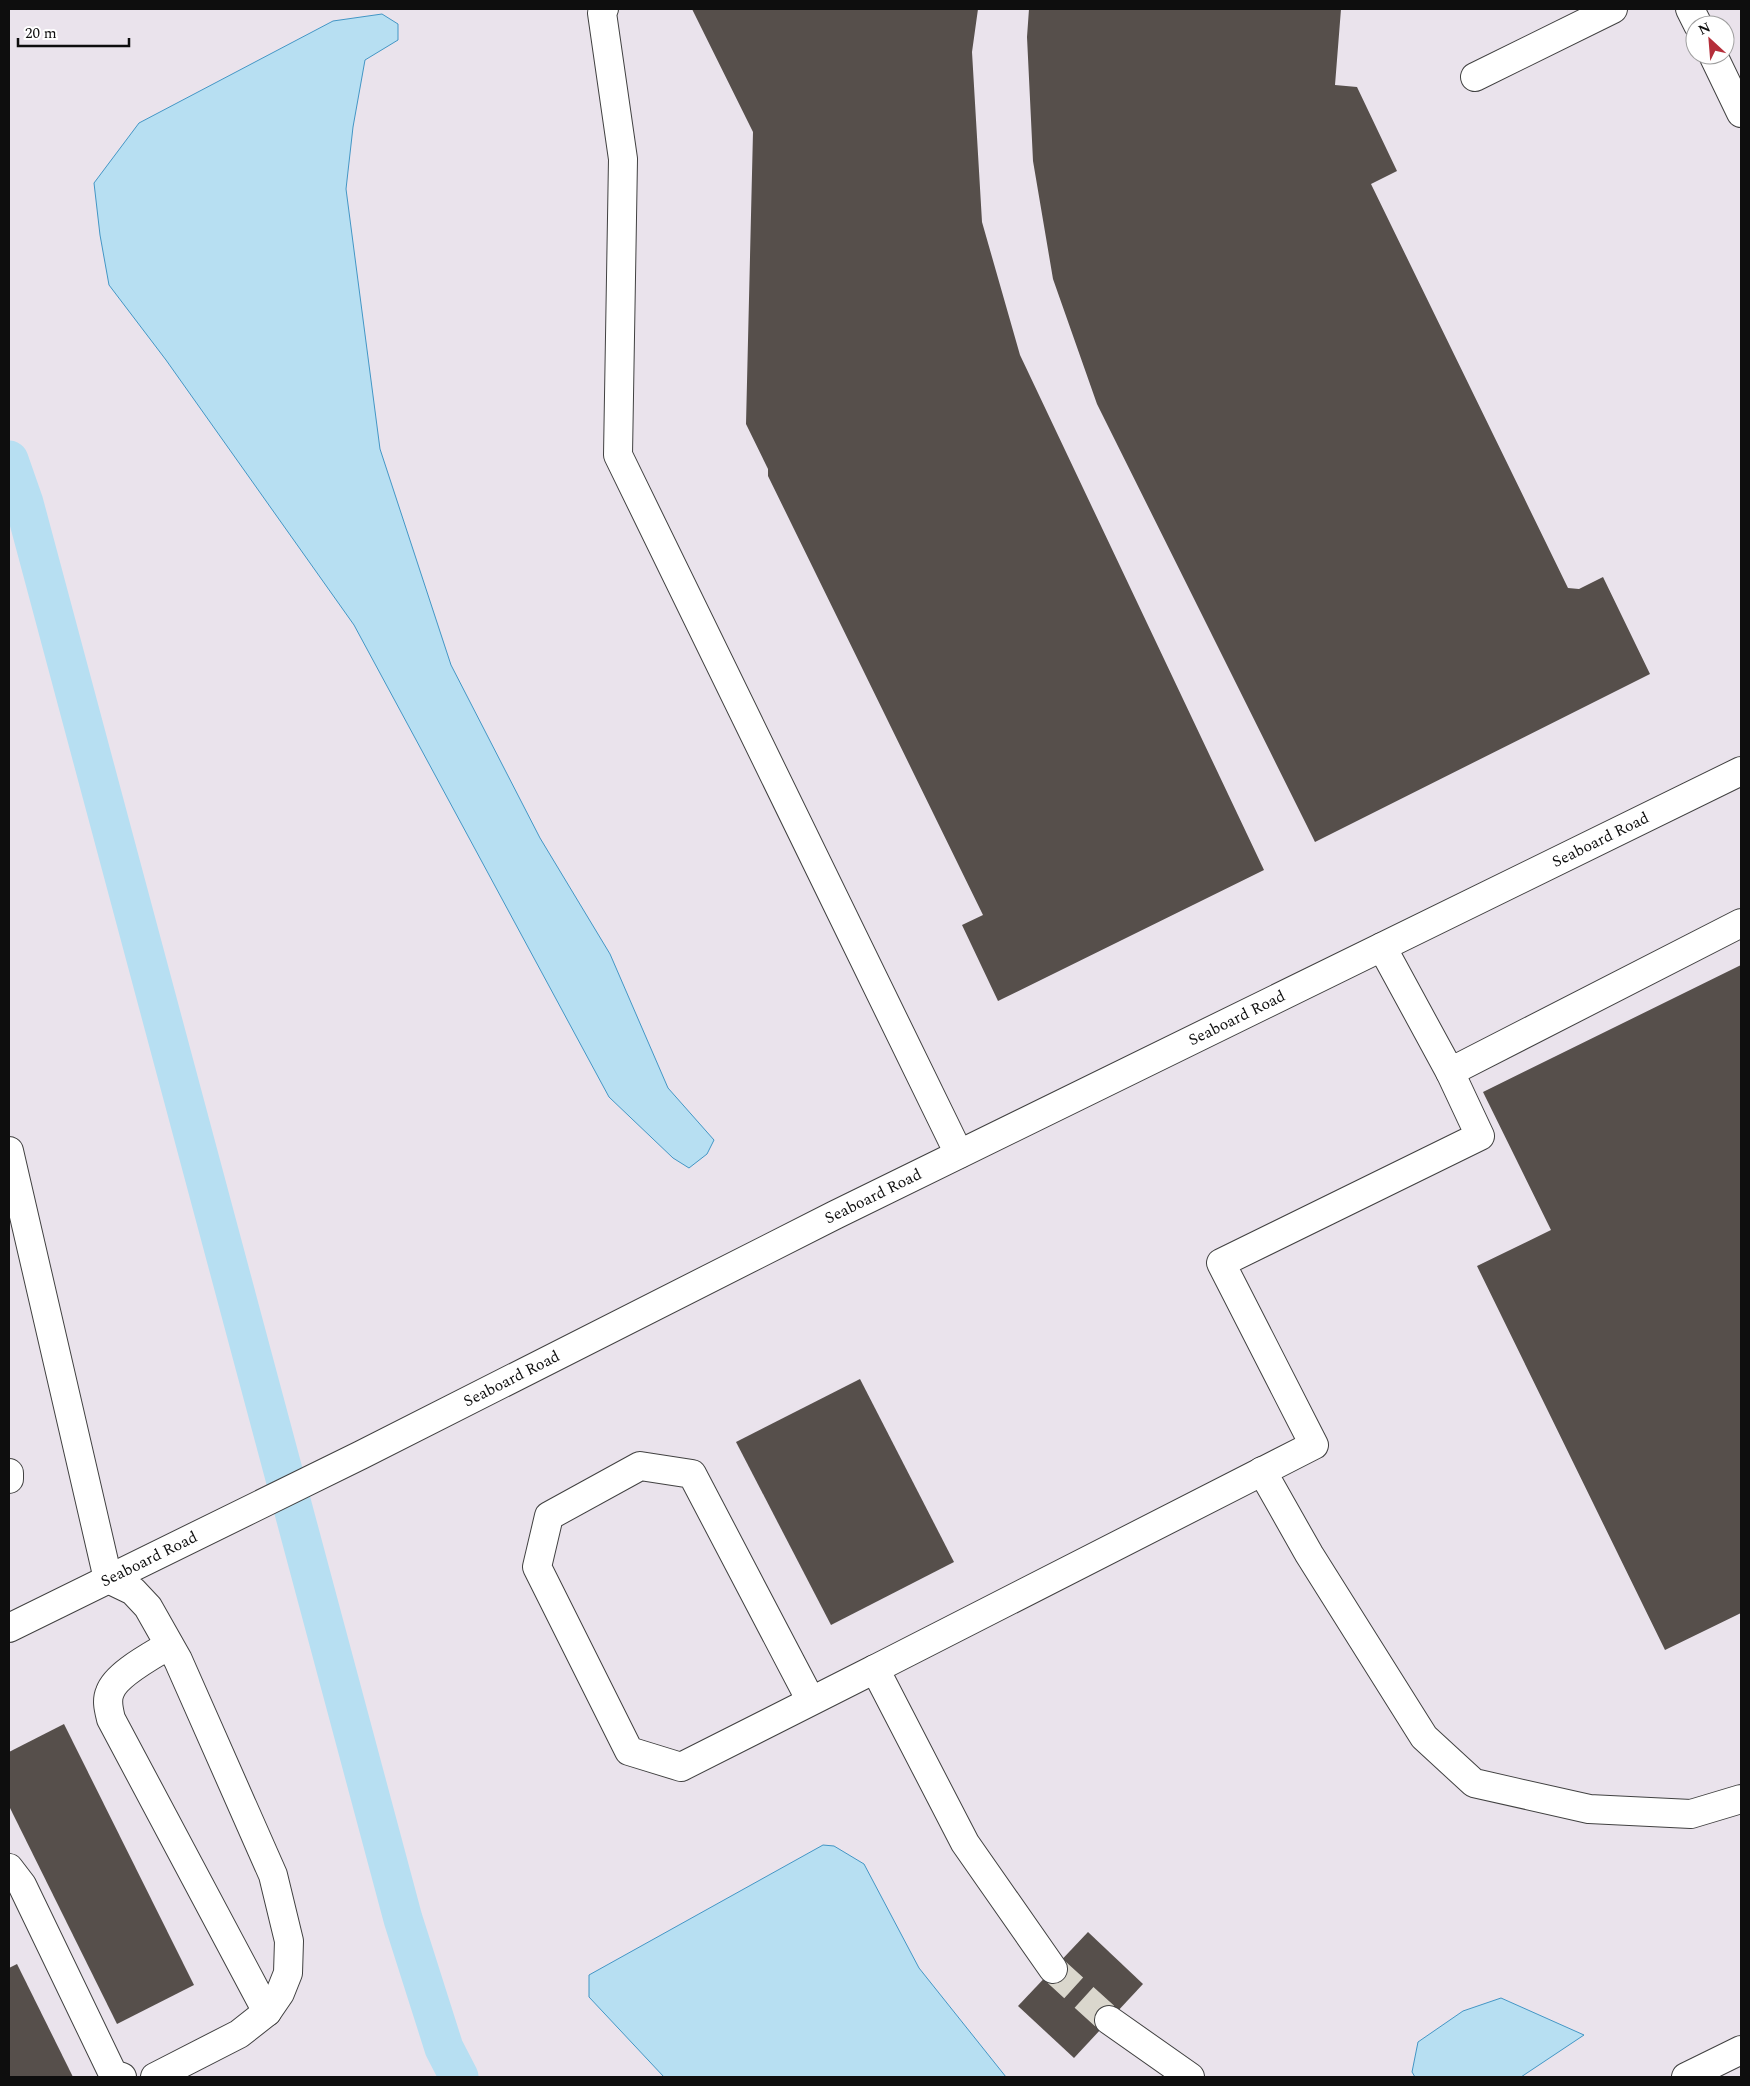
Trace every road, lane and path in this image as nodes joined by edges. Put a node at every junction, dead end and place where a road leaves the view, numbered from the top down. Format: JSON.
{"nodes":[{"id":1,"x":604,"y":9,"type":"edge"},
{"id":2,"x":1613,"y":9,"type":"edge"},
{"id":3,"x":1718,"y":65,"type":"edge"},
{"id":4,"x":1475,"y":77,"type":"dead end"},
{"id":5,"x":1741,"y":113,"type":"edge"},
{"id":6,"x":1741,"y":771,"type":"edge"},
{"id":7,"x":1741,"y":923,"type":"edge"},
{"id":8,"x":1382,"y":947,"type":"junction"},
{"id":9,"x":1450,"y":1072,"type":"junction"},
{"id":10,"x":9,"y":1151,"type":"edge"},
{"id":11,"x":959,"y":1154,"type":"junction"},
{"id":12,"x":1262,"y":1471,"type":"junction"},
{"id":13,"x":9,"y":1473,"type":"edge"},
{"id":14,"x":9,"y":1478,"type":"edge"},
{"id":15,"x":108,"y":1579,"type":"junction"},
{"id":16,"x":9,"y":1628,"type":"edge"},
{"id":17,"x":169,"y":1645,"type":"junction"},
{"id":18,"x":875,"y":1669,"type":"junction"},
{"id":19,"x":811,"y":1701,"type":"junction"},
{"id":20,"x":1741,"y":1799,"type":"edge"},
{"id":21,"x":9,"y":1868,"type":"edge"},
{"id":22,"x":1053,"y":1969,"type":"tunnel mouth"},
{"id":23,"x":267,"y":2012,"type":"junction"},
{"id":24,"x":1109,"y":2020,"type":"tunnel mouth"},
{"id":25,"x":1741,"y":2050,"type":"edge"},
{"id":26,"x":122,"y":2077,"type":"edge"},
{"id":27,"x":155,"y":2077,"type":"edge"},
{"id":28,"x":1190,"y":2077,"type":"edge"},
{"id":29,"x":1686,"y":2077,"type":"edge"}],
"edges":[{"from":1,"to":11,"type":"street"},
{"from":2,"to":4,"type":"street"},
{"from":3,"to":5,"type":"street"},
{"from":6,"to":8,"type":"street","name":"Seaboard Road"},
{"from":7,"to":9,"type":"street"},
{"from":8,"to":9,"type":"street"},
{"from":8,"to":11,"type":"street","name":"Seaboard Road"},
{"from":9,"to":12,"type":"street"},
{"from":10,"to":15,"type":"street"},
{"from":11,"to":15,"type":"street","name":"Seaboard Road"},
{"from":12,"to":18,"type":"street"},
{"from":12,"to":20,"type":"street"},
{"from":13,"to":14,"type":"street"},
{"from":15,"to":16,"type":"street","name":"Seaboard Road"},
{"from":15,"to":17,"type":"street"},
{"from":17,"to":23,"type":"street"},
{"from":17,"to":23,"type":"street"},
{"from":18,"to":19,"type":"street"},
{"from":18,"to":22,"type":"street"},
{"from":19,"to":19,"type":"street"},
{"from":21,"to":26,"type":"street"},
{"from":23,"to":27,"type":"street"},
{"from":24,"to":28,"type":"street"},
{"from":25,"to":29,"type":"street"}]}
